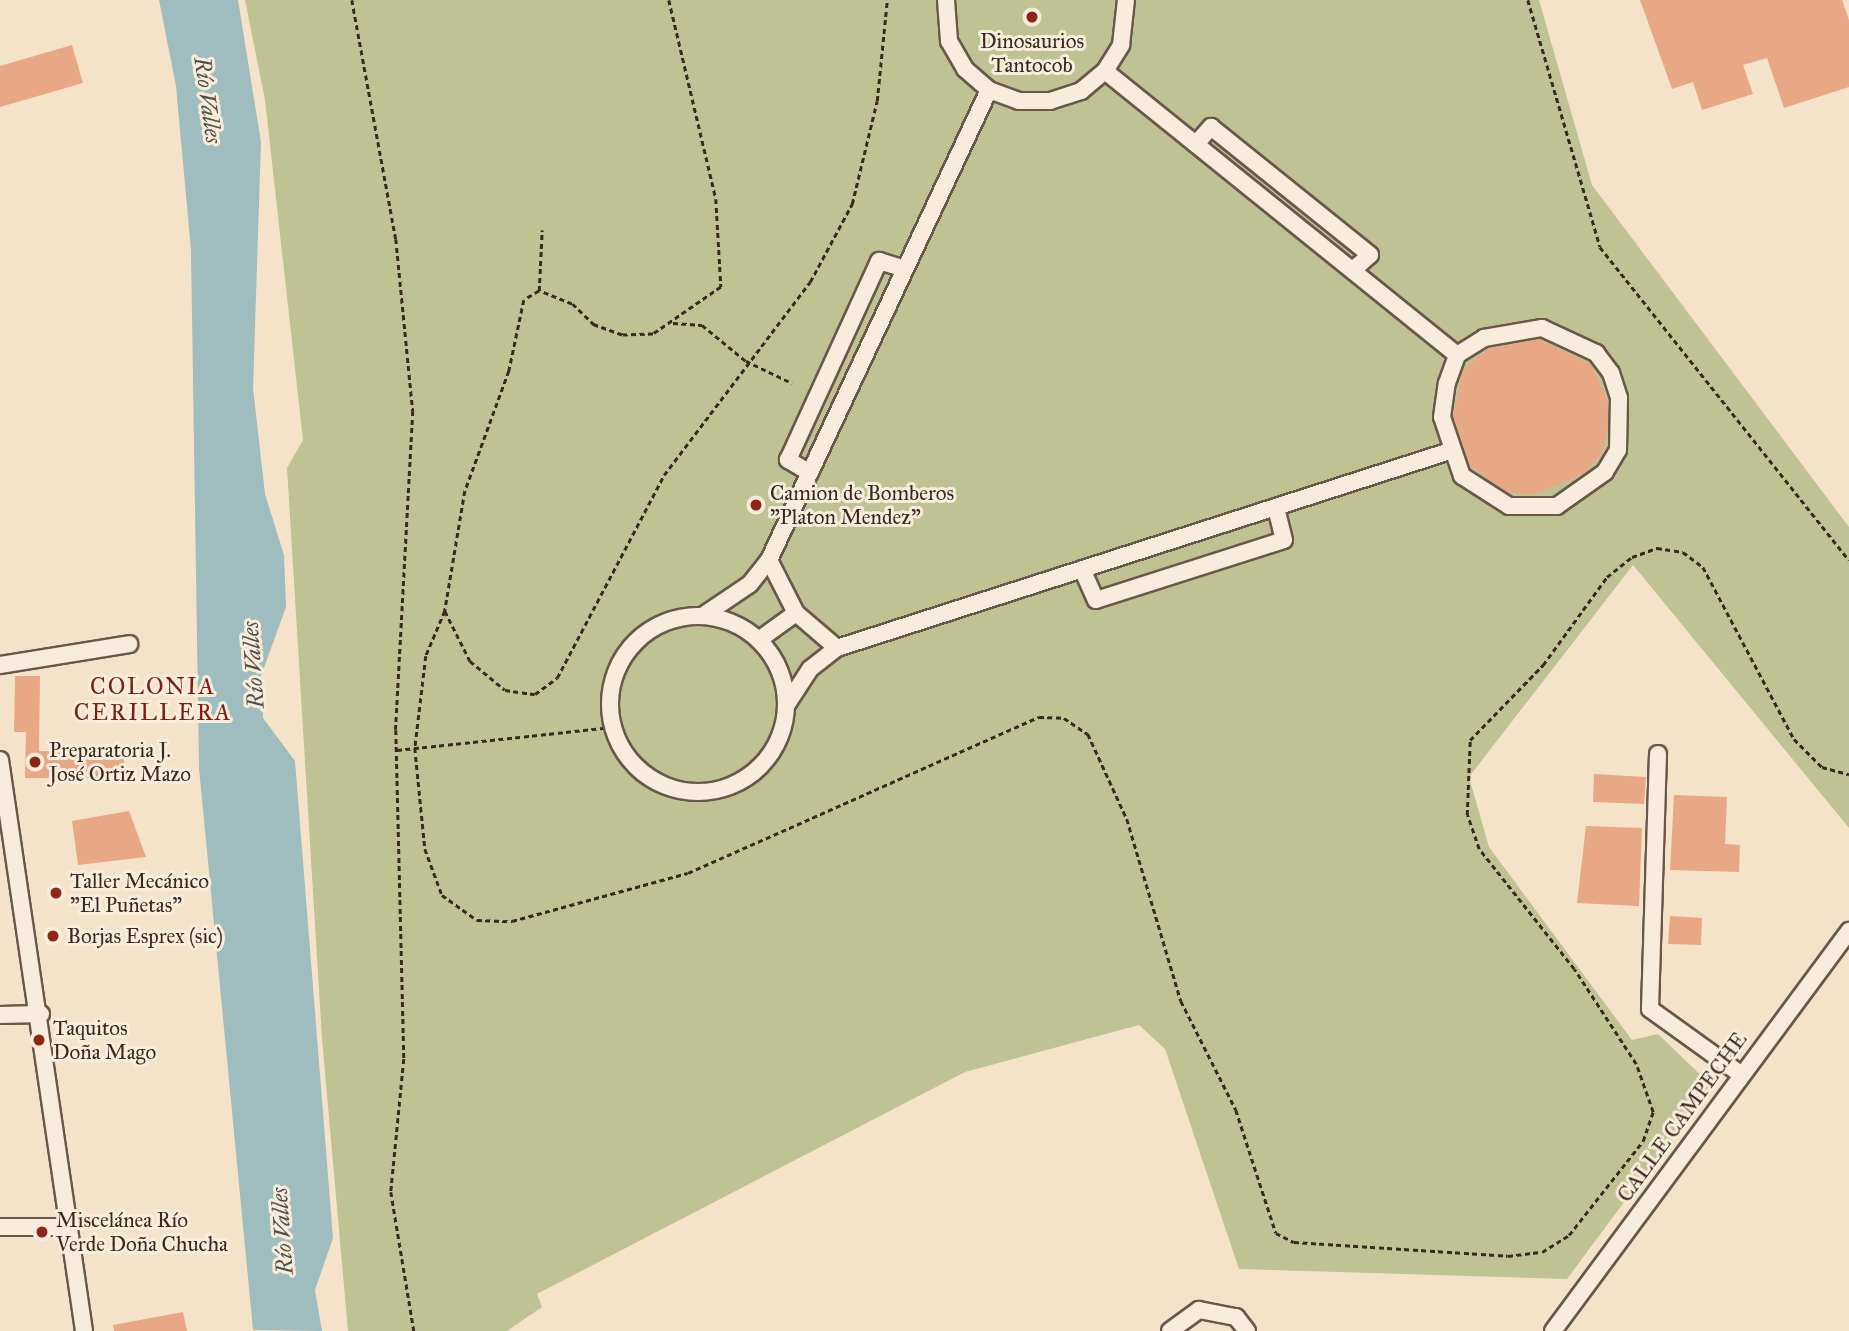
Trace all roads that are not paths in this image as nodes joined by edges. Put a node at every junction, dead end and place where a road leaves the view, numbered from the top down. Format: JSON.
{"nodes":[{"id":1,"x":946,"y":0,"type":"edge"},
{"id":2,"x":1126,"y":0,"type":"edge"},
{"id":3,"x":1105,"y":71,"type":"junction"},
{"id":4,"x":989,"y":90,"type":"junction"},
{"id":5,"x":1196,"y":144,"type":"junction"},
{"id":6,"x":905,"y":270,"type":"junction"},
{"id":7,"x":1353,"y":270,"type":"junction"},
{"id":8,"x":1457,"y":355,"type":"junction"},
{"id":9,"x":1450,"y":451,"type":"junction"},
{"id":10,"x":810,"y":473,"type":"junction"},
{"id":11,"x":1276,"y":506,"type":"junction"},
{"id":12,"x":769,"y":560,"type":"junction"},
{"id":13,"x":1082,"y":569,"type":"junction"},
{"id":14,"x":796,"y":613,"type":"junction"},
{"id":15,"x":704,"y":615,"type":"junction"},
{"id":16,"x":760,"y":639,"type":"junction"},
{"id":17,"x":129,"y":645,"type":"dead end"},
{"id":18,"x":837,"y":648,"type":"junction"},
{"id":19,"x":0,"y":665,"type":"edge"},
{"id":20,"x":786,"y":706,"type":"junction"},
{"id":21,"x":1658,"y":754,"type":"dead end"},
{"id":22,"x":0,"y":760,"type":"edge"},
{"id":23,"x":4,"y":800,"type":"edge"},
{"id":24,"x":1849,"y":931,"type":"edge"},
{"id":25,"x":41,"y":1014,"type":"junction"},
{"id":26,"x":0,"y":1015,"type":"edge"},
{"id":27,"x":1739,"y":1073,"type":"junction"},
{"id":28,"x":0,"y":1227,"type":"edge"},
{"id":29,"x":67,"y":1227,"type":"junction"},
{"id":30,"x":84,"y":1331,"type":"edge"},
{"id":31,"x":1170,"y":1331,"type":"edge"},
{"id":32,"x":1247,"y":1331,"type":"edge"},
{"id":33,"x":1553,"y":1331,"type":"edge"}],
"edges":[{"from":1,"to":4,"type":"street"},
{"from":2,"to":3,"type":"street"},
{"from":3,"to":4,"type":"street"},
{"from":3,"to":5,"type":"street"},
{"from":4,"to":6,"type":"street"},
{"from":5,"to":7,"type":"street"},
{"from":5,"to":7,"type":"street"},
{"from":6,"to":10,"type":"street"},
{"from":6,"to":10,"type":"street"},
{"from":7,"to":8,"type":"street"},
{"from":8,"to":9,"type":"street"},
{"from":8,"to":9,"type":"street"},
{"from":9,"to":11,"type":"street"},
{"from":10,"to":12,"type":"street"},
{"from":11,"to":13,"type":"street"},
{"from":11,"to":13,"type":"street"},
{"from":12,"to":14,"type":"street"},
{"from":12,"to":15,"type":"street"},
{"from":13,"to":18,"type":"street"},
{"from":14,"to":16,"type":"street"},
{"from":14,"to":18,"type":"street"},
{"from":15,"to":16,"type":"street"},
{"from":15,"to":20,"type":"street"},
{"from":16,"to":20,"type":"street"},
{"from":17,"to":19,"type":"street"},
{"from":18,"to":20,"type":"street"},
{"from":21,"to":27,"type":"street"},
{"from":22,"to":23,"type":"street"},
{"from":23,"to":25,"type":"street"},
{"from":24,"to":27,"type":"street","name":"CALLE CAMPECHE"},
{"from":25,"to":26,"type":"street"},
{"from":25,"to":29,"type":"street"},
{"from":27,"to":33,"type":"street","name":"CALLE CAMPECHE"},
{"from":28,"to":29,"type":"street"},
{"from":29,"to":30,"type":"street"},
{"from":31,"to":32,"type":"street"}]}
